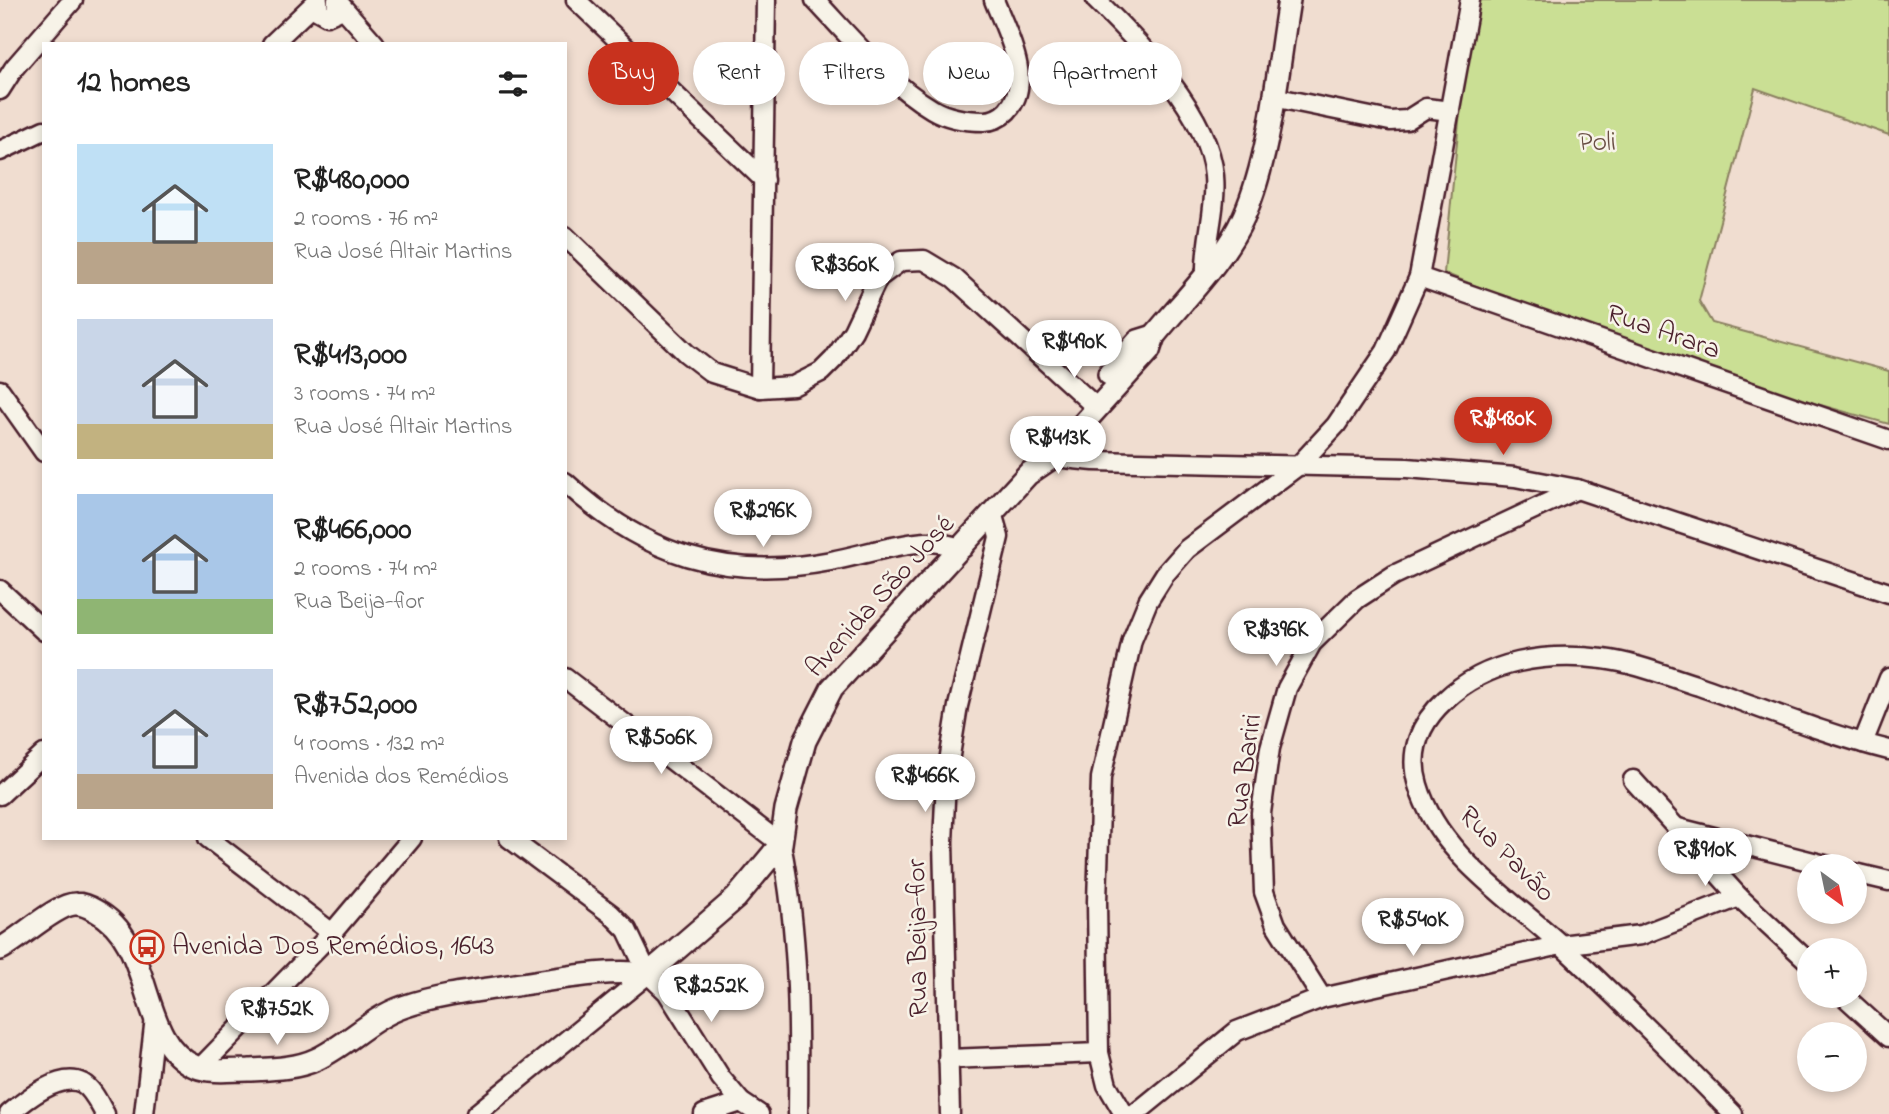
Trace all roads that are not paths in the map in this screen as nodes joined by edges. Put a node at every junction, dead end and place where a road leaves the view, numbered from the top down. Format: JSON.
{"nodes":[{"id":1,"x":72,"y":0,"type":"edge"},
{"id":2,"x":576,"y":0,"type":"edge"},
{"id":3,"x":766,"y":0,"type":"edge"},
{"id":4,"x":815,"y":0,"type":"edge"},
{"id":5,"x":994,"y":0,"type":"edge"},
{"id":6,"x":1096,"y":0,"type":"edge"},
{"id":7,"x":1289,"y":0,"type":"edge"},
{"id":8,"x":1470,"y":0,"type":"edge"},
{"id":9,"x":328,"y":5,"type":"edge"},
{"id":10,"x":274,"y":42,"type":"edge"},
{"id":11,"x":373,"y":42,"type":"edge"},
{"id":12,"x":0,"y":90,"type":"edge"},
{"id":13,"x":1273,"y":97,"type":"junction"},
{"id":14,"x":1450,"y":111,"type":"junction"},
{"id":15,"x":42,"y":131,"type":"edge"},
{"id":16,"x":0,"y":151,"type":"edge"},
{"id":17,"x":764,"y":180,"type":"junction"},
{"id":18,"x":568,"y":244,"type":"edge"},
{"id":19,"x":1206,"y":273,"type":"junction"},
{"id":20,"x":1419,"y":277,"type":"junction"},
{"id":21,"x":760,"y":388,"type":"junction"},
{"id":22,"x":0,"y":390,"type":"edge"},
{"id":23,"x":1092,"y":403,"type":"junction"},
{"id":24,"x":1063,"y":435,"type":"junction"},
{"id":25,"x":1889,"y":440,"type":"edge"},
{"id":26,"x":42,"y":449,"type":"edge"},
{"id":27,"x":1043,"y":457,"type":"junction"},
{"id":28,"x":1094,"y":461,"type":"junction"},
{"id":29,"x":1299,"y":466,"type":"junction"},
{"id":30,"x":567,"y":484,"type":"edge"},
{"id":31,"x":1577,"y":489,"type":"junction"},
{"id":32,"x":993,"y":516,"type":"junction"},
{"id":33,"x":963,"y":548,"type":"junction"},
{"id":34,"x":0,"y":590,"type":"edge"},
{"id":35,"x":1889,"y":593,"type":"edge"},
{"id":36,"x":42,"y":629,"type":"edge"},
{"id":37,"x":1889,"y":677,"type":"edge"},
{"id":38,"x":567,"y":680,"type":"edge"},
{"id":39,"x":1863,"y":743,"type":"junction"},
{"id":40,"x":1889,"y":750,"type":"edge"},
{"id":41,"x":42,"y":756,"type":"edge"},
{"id":42,"x":1633,"y":780,"type":"dead end"},
{"id":43,"x":0,"y":795,"type":"edge"},
{"id":44,"x":1678,"y":828,"type":"junction"},
{"id":45,"x":211,"y":840,"type":"edge"},
{"id":46,"x":410,"y":840,"type":"edge"},
{"id":47,"x":512,"y":840,"type":"edge"},
{"id":48,"x":781,"y":844,"type":"junction"},
{"id":49,"x":1797,"y":858,"type":"edge"},
{"id":50,"x":1867,"y":876,"type":"edge"},
{"id":51,"x":1889,"y":881,"type":"edge"},
{"id":52,"x":1739,"y":897,"type":"junction"},
{"id":53,"x":332,"y":933,"type":"junction"},
{"id":54,"x":1560,"y":945,"type":"junction"},
{"id":55,"x":0,"y":950,"type":"edge"},
{"id":56,"x":1797,"y":951,"type":"edge"},
{"id":57,"x":648,"y":974,"type":"junction"},
{"id":58,"x":1322,"y":998,"type":"junction"},
{"id":59,"x":1857,"y":1008,"type":"edge"},
{"id":60,"x":155,"y":1015,"type":"junction"},
{"id":61,"x":1889,"y":1037,"type":"edge"},
{"id":62,"x":1099,"y":1053,"type":"junction"},
{"id":63,"x":948,"y":1059,"type":"junction"},
{"id":64,"x":200,"y":1068,"type":"junction"},
{"id":65,"x":741,"y":1102,"type":"junction"},
{"id":66,"x":1714,"y":1107,"type":"edge"},
{"id":67,"x":9,"y":1114,"type":"edge"},
{"id":68,"x":105,"y":1114,"type":"edge"},
{"id":69,"x":144,"y":1114,"type":"edge"},
{"id":70,"x":476,"y":1114,"type":"edge"},
{"id":71,"x":704,"y":1114,"type":"edge"},
{"id":72,"x":759,"y":1114,"type":"edge"},
{"id":73,"x":799,"y":1114,"type":"edge"},
{"id":74,"x":950,"y":1114,"type":"edge"},
{"id":75,"x":1124,"y":1114,"type":"edge"},
{"id":76,"x":1135,"y":1114,"type":"edge"},
{"id":77,"x":1733,"y":1114,"type":"edge"}],
"edges":[{"from":1,"to":12,"type":"street"},
{"from":2,"to":17,"type":"street"},
{"from":3,"to":17,"type":"street"},
{"from":4,"to":5,"type":"street"},
{"from":6,"to":19,"type":"street"},
{"from":7,"to":13,"type":"main road","name":"Avenida São José"},
{"from":8,"to":14,"type":"street"},
{"from":9,"to":10,"type":"street"},
{"from":9,"to":11,"type":"street"},
{"from":13,"to":14,"type":"street"},
{"from":13,"to":19,"type":"main road","name":"Avenida São José"},
{"from":14,"to":20,"type":"street"},
{"from":15,"to":16,"type":"street"},
{"from":17,"to":21,"type":"street"},
{"from":18,"to":21,"type":"street"},
{"from":19,"to":23,"type":"main road","name":"Avenida São José"},
{"from":20,"to":25,"type":"street","name":"Rua Arara"},
{"from":20,"to":29,"type":"street"},
{"from":21,"to":23,"type":"street"},
{"from":22,"to":26,"type":"street"},
{"from":23,"to":24,"type":"main road","name":"Avenida São José"},
{"from":24,"to":27,"type":"main road","name":"Avenida São José"},
{"from":24,"to":28,"type":"street"},
{"from":27,"to":28,"type":"street"},
{"from":27,"to":32,"type":"main road","name":"Avenida São José"},
{"from":28,"to":29,"type":"street"},
{"from":29,"to":31,"type":"street"},
{"from":29,"to":62,"type":"street"},
{"from":30,"to":33,"type":"street"},
{"from":31,"to":35,"type":"street"},
{"from":31,"to":58,"type":"street","name":"Rua Bariri"},
{"from":32,"to":33,"type":"main road","name":"Avenida São José"},
{"from":32,"to":63,"type":"street","name":"Rua Beija-flor"},
{"from":33,"to":48,"type":"main road","name":"Avenida São José"},
{"from":34,"to":36,"type":"street"},
{"from":37,"to":39,"type":"street"},
{"from":38,"to":48,"type":"street"},
{"from":39,"to":40,"type":"street","name":"Rua Pavão"},
{"from":39,"to":54,"type":"street","name":"Rua Pavão"},
{"from":41,"to":43,"type":"street"},
{"from":42,"to":44,"type":"street"},
{"from":44,"to":49,"type":"street"},
{"from":44,"to":52,"type":"street"},
{"from":45,"to":53,"type":"street"},
{"from":46,"to":53,"type":"street"},
{"from":47,"to":57,"type":"street"},
{"from":48,"to":57,"type":"main road"},
{"from":48,"to":73,"type":"street"},
{"from":50,"to":51,"type":"street"},
{"from":52,"to":54,"type":"street"},
{"from":52,"to":56,"type":"street"},
{"from":53,"to":64,"type":"street"},
{"from":54,"to":58,"type":"street"},
{"from":54,"to":66,"type":"street","name":"Rua Pavão"},
{"from":55,"to":60,"type":"main road"},
{"from":57,"to":64,"type":"main road"},
{"from":57,"to":65,"type":"street"},
{"from":57,"to":70,"type":"street"},
{"from":58,"to":76,"type":"street"},
{"from":59,"to":61,"type":"street"},
{"from":60,"to":64,"type":"main road"},
{"from":60,"to":69,"type":"street"},
{"from":62,"to":63,"type":"street"},
{"from":62,"to":75,"type":"street"},
{"from":63,"to":74,"type":"street","name":"Rua Beija-flor"},
{"from":65,"to":71,"type":"street"},
{"from":65,"to":72,"type":"street"},
{"from":66,"to":77,"type":"street","name":"Rua Pavão"},
{"from":67,"to":68,"type":"street"}]}
